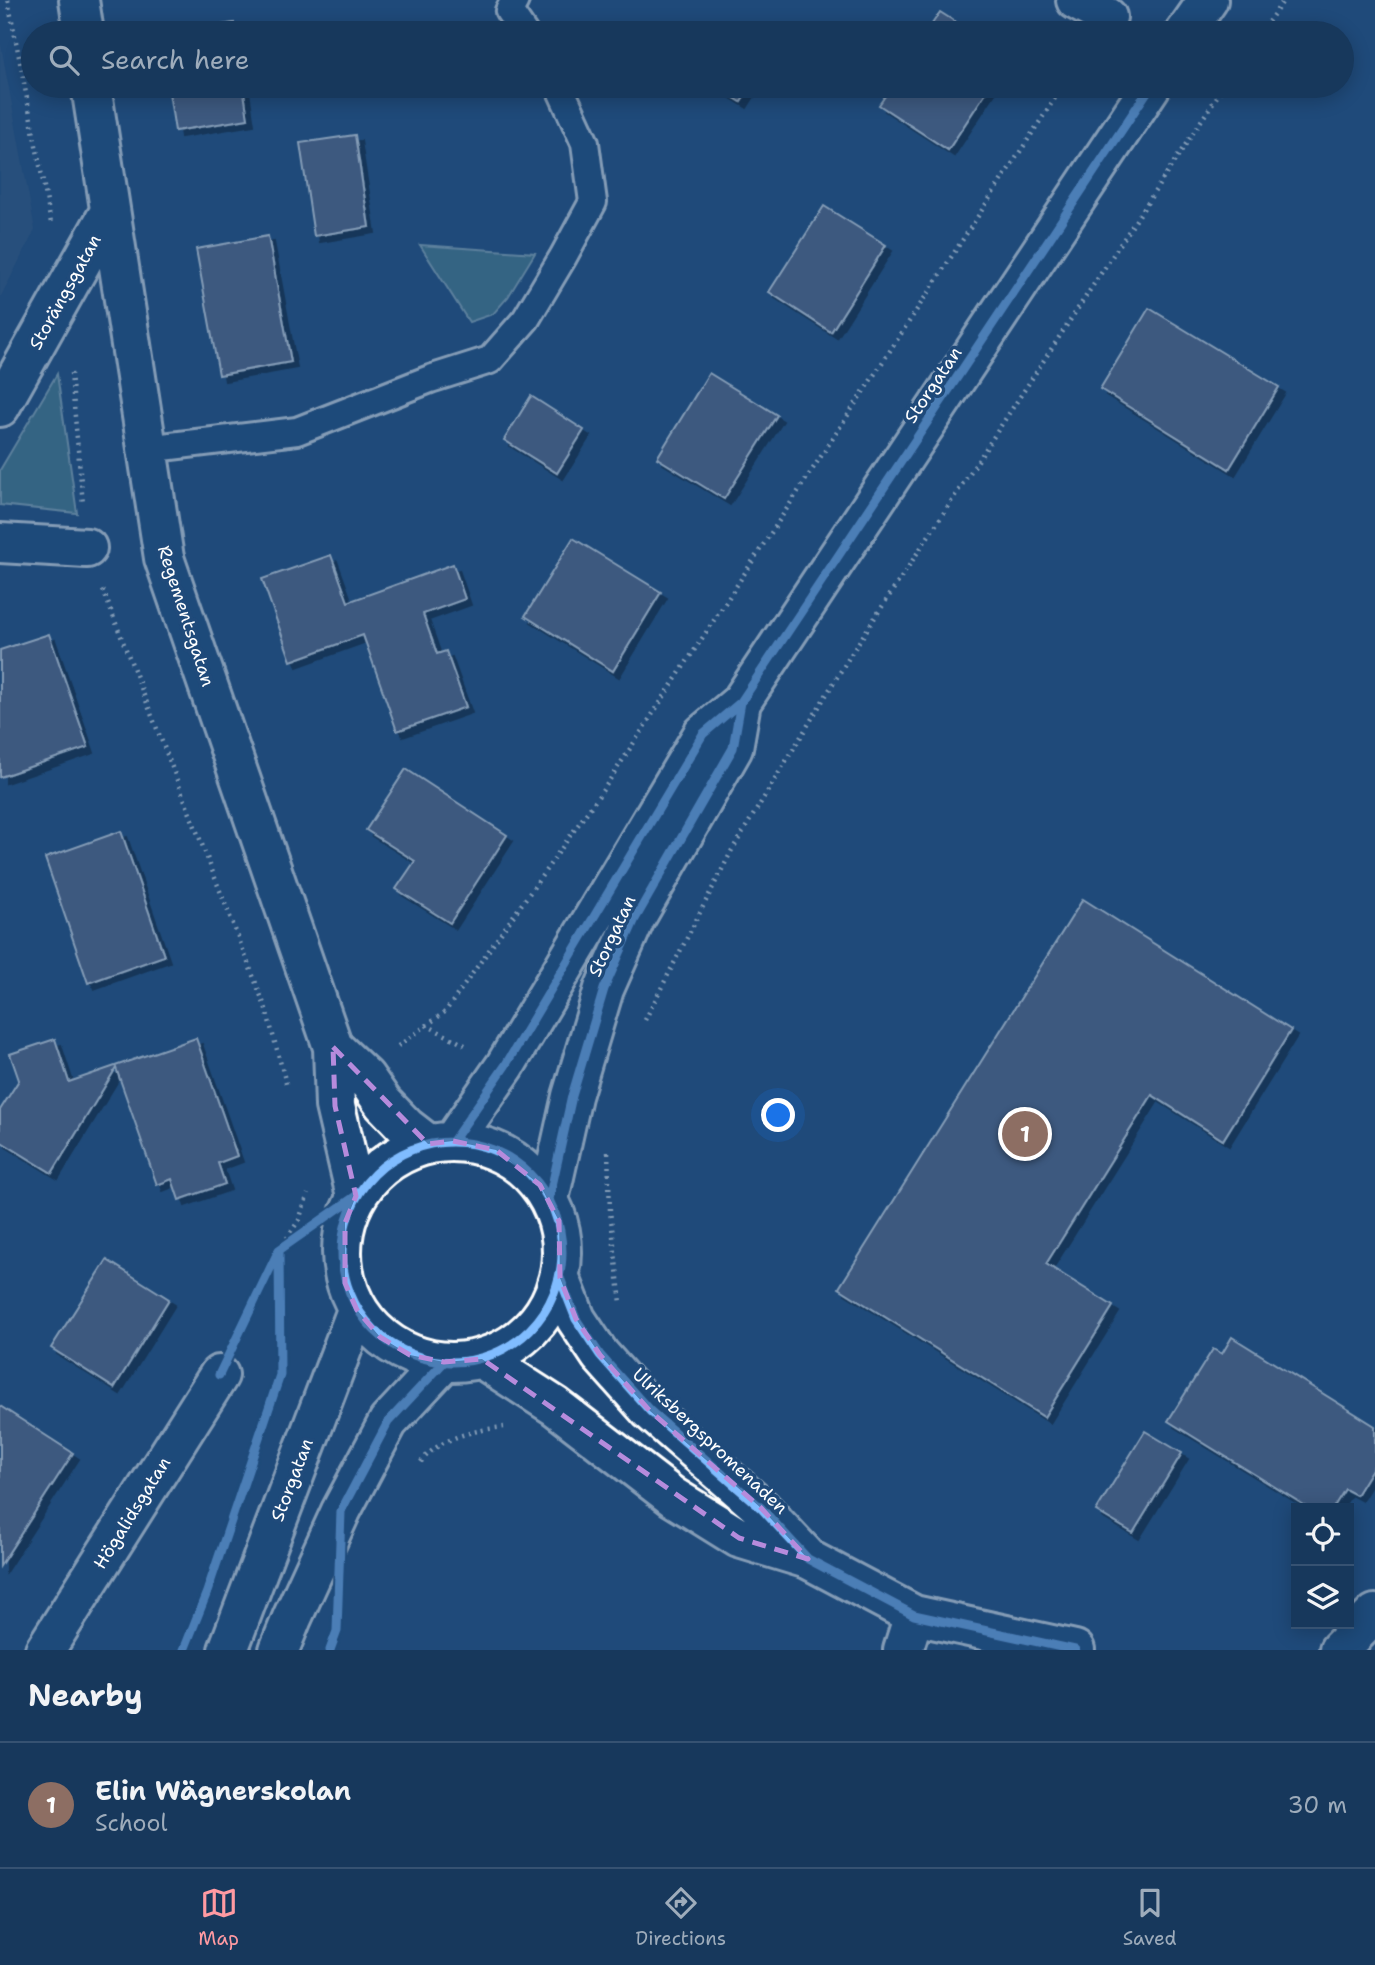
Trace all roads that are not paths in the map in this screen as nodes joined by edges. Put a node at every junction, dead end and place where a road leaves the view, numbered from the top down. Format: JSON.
{"nodes":[{"id":1,"x":79,"y":0,"type":"edge"},
{"id":2,"x":515,"y":0,"type":"edge"},
{"id":3,"x":1208,"y":0,"type":"edge"},
{"id":4,"x":82,"y":21,"type":"edge"},
{"id":5,"x":516,"y":21,"type":"edge"},
{"id":6,"x":1193,"y":21,"type":"edge"},
{"id":7,"x":93,"y":98,"type":"edge"},
{"id":8,"x":564,"y":98,"type":"edge"},
{"id":9,"x":1143,"y":98,"type":"edge"},
{"id":10,"x":109,"y":213,"type":"junction"},
{"id":11,"x":0,"y":407,"type":"edge"},
{"id":12,"x":146,"y":449,"type":"junction"},
{"id":13,"x":0,"y":543,"type":"edge"},
{"id":14,"x":87,"y":548,"type":"dead end"},
{"id":15,"x":741,"y":702,"type":"junction"},
{"id":16,"x":333,"y":1047,"type":"junction"},
{"id":17,"x":440,"y":1142,"type":"junction"},
{"id":18,"x":356,"y":1196,"type":"junction"},
{"id":19,"x":549,"y":1199,"type":"junction"},
{"id":20,"x":560,"y":1278,"type":"junction"},
{"id":21,"x":357,"y":1310,"type":"junction"},
{"id":22,"x":482,"y":1359,"type":"junction"},
{"id":23,"x":444,"y":1362,"type":"junction"},
{"id":24,"x":219,"y":1375,"type":"dead end"},
{"id":25,"x":808,"y":1559,"type":"junction"},
{"id":26,"x":1375,"y":1614,"type":"edge"},
{"id":27,"x":909,"y":1633,"type":"edge"},
{"id":28,"x":45,"y":1650,"type":"edge"},
{"id":29,"x":228,"y":1650,"type":"edge"},
{"id":30,"x":279,"y":1650,"type":"edge"},
{"id":31,"x":1075,"y":1650,"type":"edge"},
{"id":32,"x":1339,"y":1650,"type":"edge"}],
"edges":[{"from":1,"to":4,"type":"main road"},
{"from":2,"to":5,"type":"lane"},
{"from":3,"to":6,"type":"main road"},
{"from":7,"to":10,"type":"main road","name":"Regementsgatan"},
{"from":8,"to":12,"type":"lane"},
{"from":9,"to":15,"type":"main road","name":"Storgatan"},
{"from":10,"to":11,"type":"main road","name":"Storängsgatan"},
{"from":10,"to":12,"type":"main road","name":"Regementsgatan"},
{"from":12,"to":16,"type":"main road","name":"Regementsgatan"},
{"from":13,"to":14,"type":"main road"},
{"from":15,"to":17,"type":"main road","name":"Storgatan"},
{"from":15,"to":19,"type":"main road","name":"Storgatan"},
{"from":16,"to":17,"type":"main road","name":"Regementsgatan"},
{"from":16,"to":18,"type":"main road","name":"Regementsgatan"},
{"from":17,"to":18,"type":"main road"},
{"from":17,"to":19,"type":"main road"},
{"from":18,"to":21,"type":"main road"},
{"from":19,"to":20,"type":"main road"},
{"from":20,"to":22,"type":"main road"},
{"from":20,"to":25,"type":"main road","name":"Ulriksbergspromenaden"},
{"from":21,"to":23,"type":"main road"},
{"from":21,"to":29,"type":"main road","name":"Storgatan"},
{"from":22,"to":23,"type":"main road"},
{"from":22,"to":25,"type":"main road","name":"Ulriksbergspromenaden"},
{"from":23,"to":30,"type":"main road"},
{"from":24,"to":28,"type":"main road","name":"Högalidsgatan"},
{"from":25,"to":27,"type":"main road","name":"Ulriksbergspromenaden"},
{"from":26,"to":32,"type":"main road"},
{"from":27,"to":31,"type":"main road","name":"Ulriksbergspromenaden"}]}
